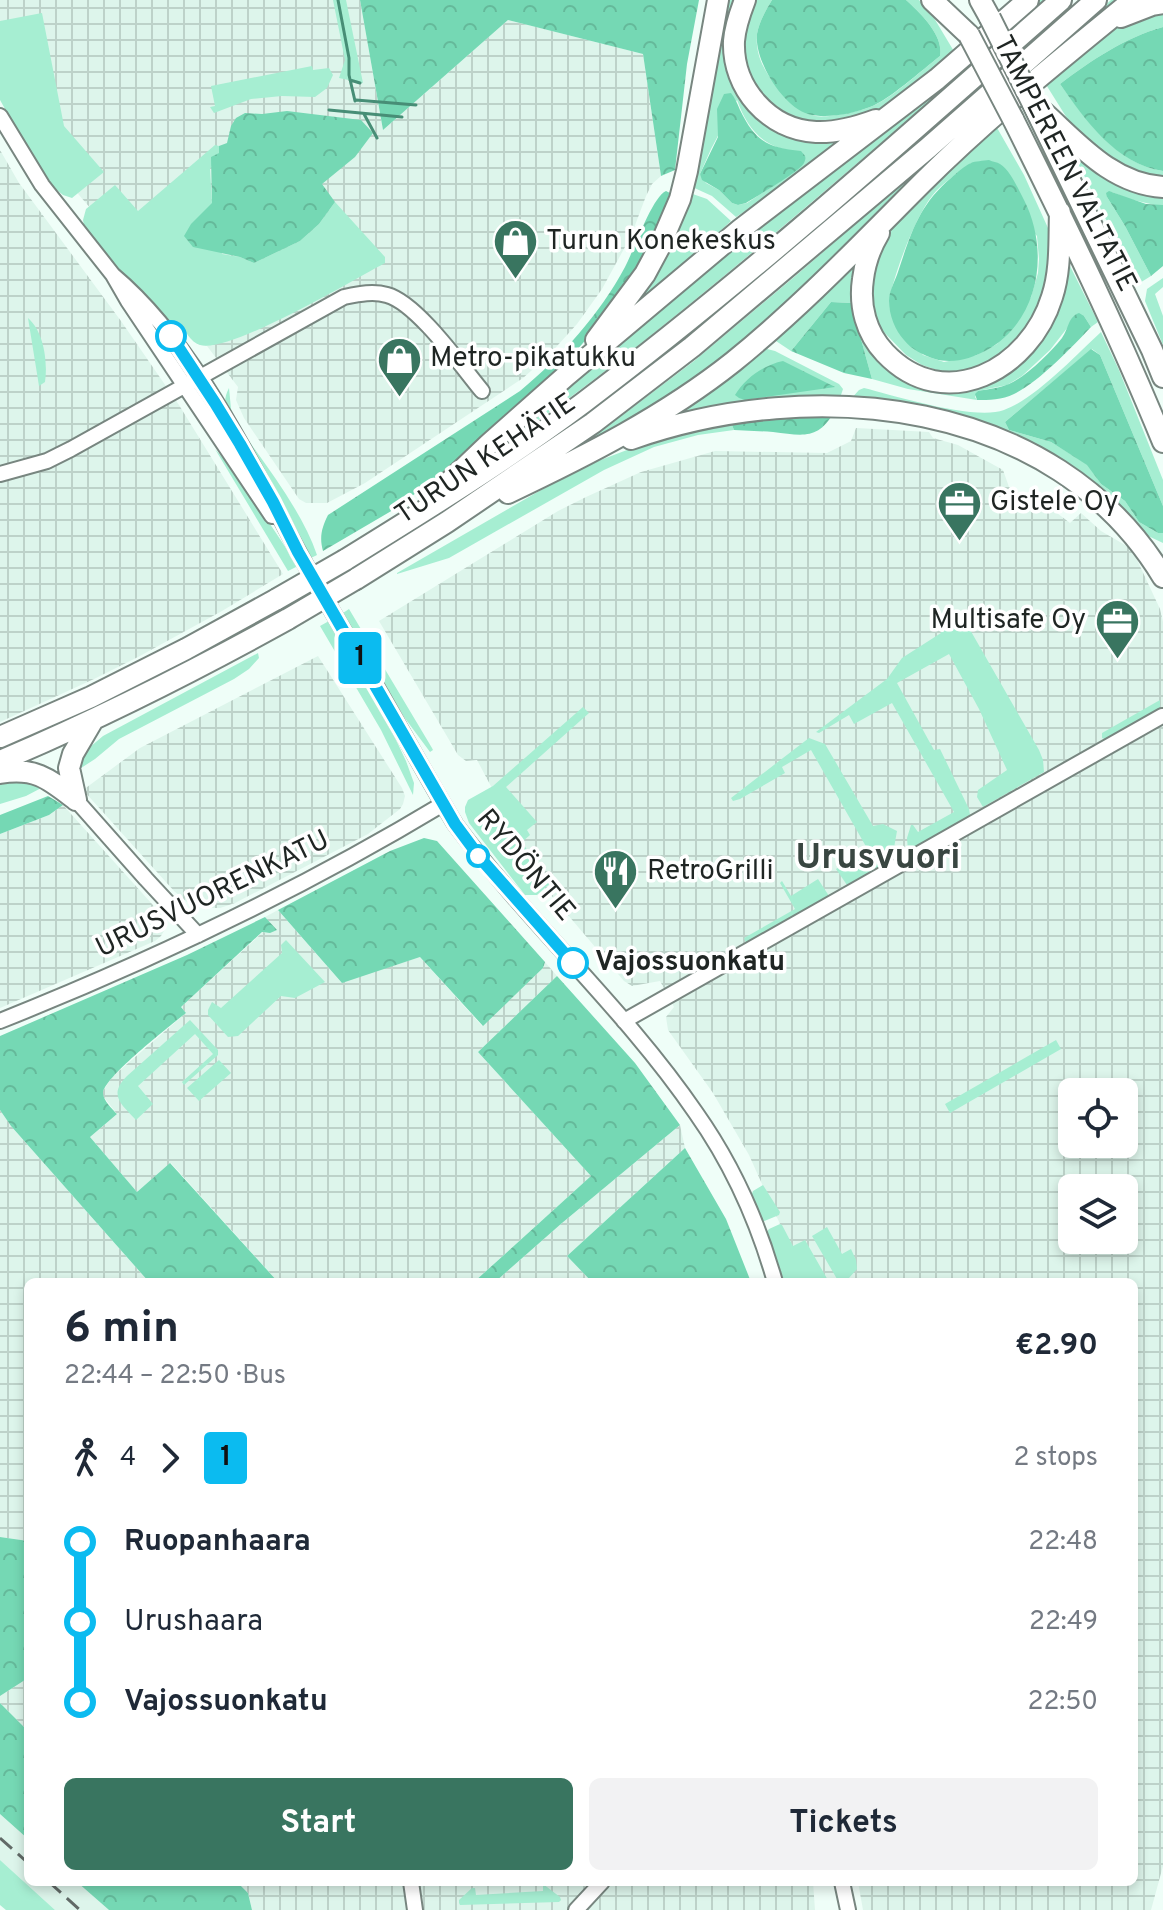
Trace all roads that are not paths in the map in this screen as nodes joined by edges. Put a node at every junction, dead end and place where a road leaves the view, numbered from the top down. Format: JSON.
{"nodes":[{"id":1,"x":718,"y":0,"type":"edge"},
{"id":2,"x":745,"y":0,"type":"edge"},
{"id":3,"x":932,"y":0,"type":"edge"},
{"id":4,"x":951,"y":0,"type":"edge"},
{"id":5,"x":1028,"y":0,"type":"edge"},
{"id":6,"x":1061,"y":0,"type":"edge"},
{"id":7,"x":1096,"y":0,"type":"edge"},
{"id":8,"x":1133,"y":0,"type":"edge"},
{"id":9,"x":1163,"y":3,"type":"edge"},
{"id":10,"x":985,"y":9,"type":"edge"},
{"id":11,"x":1106,"y":23,"type":"junction"},
{"id":12,"x":969,"y":35,"type":"junction"},
{"id":13,"x":1032,"y":102,"type":"junction"},
{"id":14,"x":891,"y":114,"type":"junction"},
{"id":15,"x":0,"y":116,"type":"edge"},
{"id":16,"x":1163,"y":187,"type":"edge"},
{"id":17,"x":1060,"y":212,"type":"junction"},
{"id":18,"x":890,"y":216,"type":"junction"},
{"id":19,"x":113,"y":275,"type":"junction"},
{"id":20,"x":567,"y":375,"type":"junction"},
{"id":21,"x":199,"y":377,"type":"junction"},
{"id":22,"x":1163,"y":377,"type":"edge"},
{"id":23,"x":184,"y":385,"type":"junction"},
{"id":24,"x":482,"y":391,"type":"dead end"},
{"id":25,"x":1163,"y":442,"type":"edge"},
{"id":26,"x":593,"y":452,"type":"junction"},
{"id":27,"x":0,"y":474,"type":"edge"},
{"id":28,"x":407,"y":522,"type":"junction"},
{"id":29,"x":447,"y":522,"type":"junction"},
{"id":30,"x":298,"y":552,"type":"junction"},
{"id":31,"x":1163,"y":577,"type":"edge"},
{"id":32,"x":1162,"y":716,"type":"edge"},
{"id":33,"x":93,"y":720,"type":"junction"},
{"id":34,"x":0,"y":737,"type":"edge"},
{"id":35,"x":0,"y":761,"type":"edge"},
{"id":36,"x":0,"y":773,"type":"edge"},
{"id":37,"x":76,"y":800,"type":"junction"},
{"id":38,"x":443,"y":804,"type":"junction"},
{"id":39,"x":198,"y":935,"type":"junction"},
{"id":40,"x":0,"y":1021,"type":"edge"},
{"id":41,"x":624,"y":1021,"type":"junction"},
{"id":42,"x":774,"y":1278,"type":"edge"},
{"id":43,"x":412,"y":1886,"type":"edge"},
{"id":44,"x":598,"y":1886,"type":"edge"},
{"id":45,"x":843,"y":1886,"type":"edge"},
{"id":46,"x":415,"y":1910,"type":"edge"},
{"id":47,"x":576,"y":1910,"type":"edge"},
{"id":48,"x":848,"y":1910,"type":"edge"}],
"edges":[{"from":1,"to":20,"type":"highway"},
{"from":2,"to":14,"type":"highway"},
{"from":3,"to":12,"type":"highway"},
{"from":4,"to":12,"type":"highway","name":"TAMPEREEN VALTATIE"},
{"from":5,"to":14,"type":"highway"},
{"from":6,"to":28,"type":"highway","name":"TURUN KEHÄTIE"},
{"from":7,"to":29,"type":"highway","name":"TURUN KEHÄTIE"},
{"from":8,"to":11,"type":"highway"},
{"from":9,"to":11,"type":"highway"},
{"from":10,"to":13,"type":"highway","name":"TAMPEREEN VALTATIE","bridge":true},
{"from":11,"to":18,"type":"highway"},
{"from":12,"to":17,"type":"highway","name":"TAMPEREEN VALTATIE","bridge":true},
{"from":13,"to":16,"type":"highway"},
{"from":13,"to":22,"type":"highway","name":"TAMPEREEN VALTATIE"},
{"from":14,"to":20,"type":"highway"},
{"from":15,"to":19,"type":"street"},
{"from":17,"to":18,"type":"highway"},
{"from":17,"to":25,"type":"highway","name":"TAMPEREEN VALTATIE"},
{"from":18,"to":26,"type":"highway"},
{"from":19,"to":21,"type":"street","name":"RYDÖNTIE"},
{"from":19,"to":23,"type":"street","name":"RYDÖNTIE"},
{"from":20,"to":28,"type":"highway"},
{"from":21,"to":23,"type":"street"},
{"from":21,"to":24,"type":"street"},
{"from":21,"to":30,"type":"street","name":"RYDÖNTIE"},
{"from":23,"to":27,"type":"street"},
{"from":23,"to":30,"type":"street","name":"RYDÖNTIE"},
{"from":26,"to":29,"type":"highway"},
{"from":26,"to":31,"type":"highway"},
{"from":28,"to":34,"type":"highway","name":"TURUN KEHÄTIE","bridge":true},
{"from":29,"to":33,"type":"highway","name":"TURUN KEHÄTIE","bridge":true},
{"from":30,"to":38,"type":"street","name":"RYDÖNTIE"},
{"from":32,"to":41,"type":"street"},
{"from":33,"to":35,"type":"highway","name":"TURUN KEHÄTIE"},
{"from":33,"to":37,"type":"highway"},
{"from":36,"to":37,"type":"highway"},
{"from":37,"to":39,"type":"street"},
{"from":38,"to":39,"type":"street","name":"URUSVUORENKATU"},
{"from":38,"to":41,"type":"street","name":"RYDÖNTIE"},
{"from":39,"to":40,"type":"street","name":"URUSVUORENKATU"},
{"from":41,"to":42,"type":"street","name":"RYDÖNTIE"},
{"from":43,"to":46,"type":"street"},
{"from":44,"to":47,"type":"street"},
{"from":45,"to":48,"type":"street"}]}
